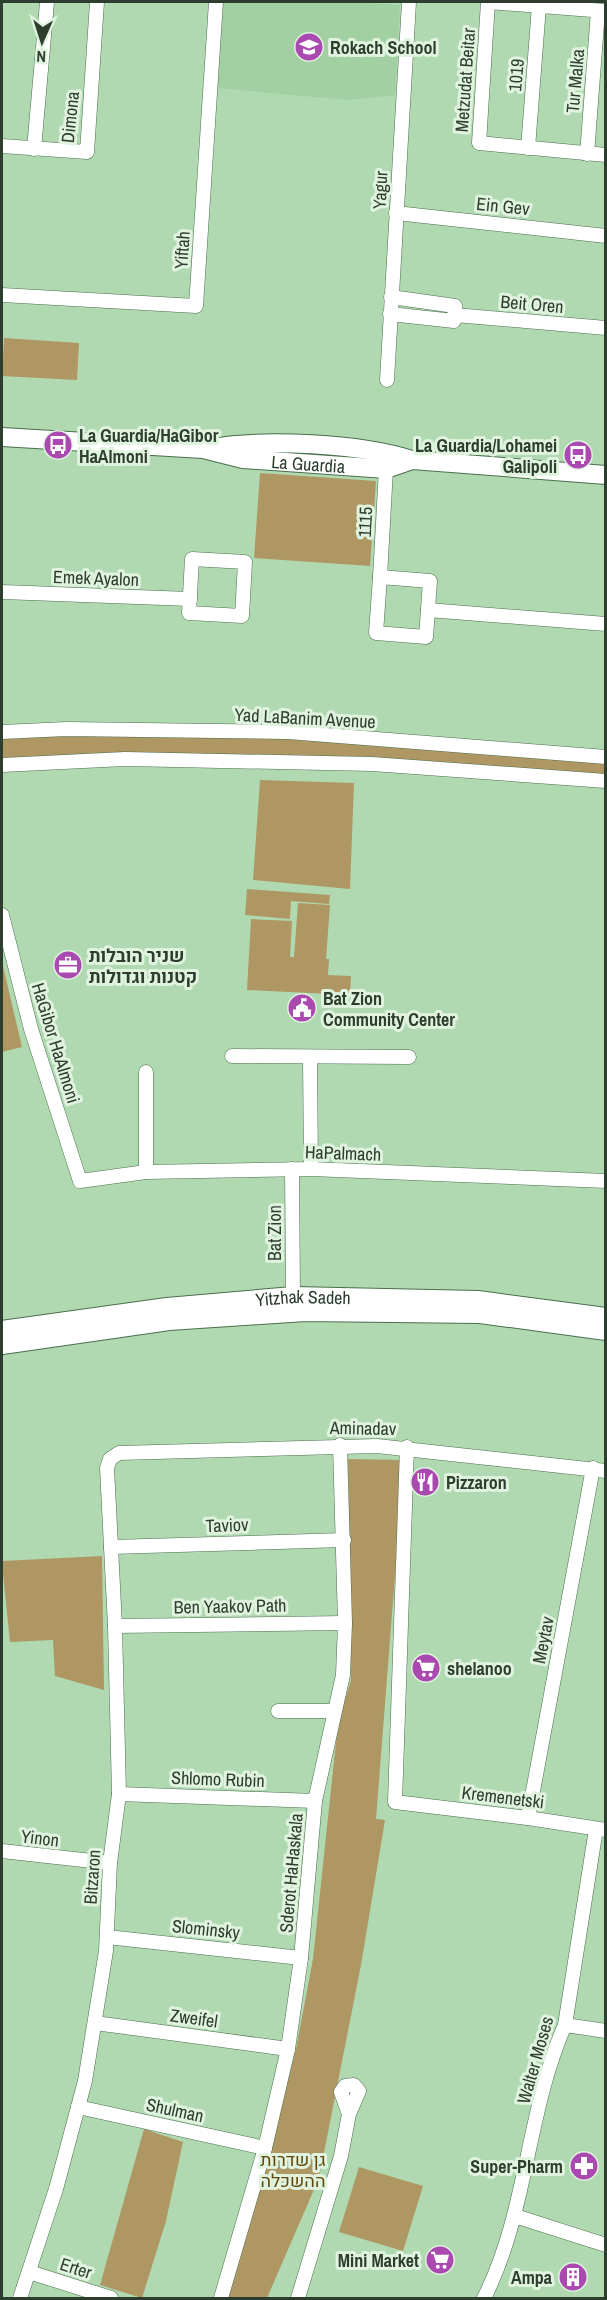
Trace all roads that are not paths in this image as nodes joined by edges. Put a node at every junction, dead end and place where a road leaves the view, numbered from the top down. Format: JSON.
{"nodes":[{"id":1,"x":47,"y":2,"type":"edge"},
{"id":2,"x":97,"y":2,"type":"edge"},
{"id":3,"x":216,"y":2,"type":"edge"},
{"id":4,"x":409,"y":2,"type":"edge"},
{"id":5,"x":488,"y":2,"type":"edge"},
{"id":6,"x":539,"y":6,"type":"junction"},
{"id":7,"x":602,"y":11,"type":"edge"},
{"id":8,"x":2,"y":147,"type":"edge"},
{"id":9,"x":528,"y":148,"type":"junction"},
{"id":10,"x":34,"y":149,"type":"junction"},
{"id":11,"x":587,"y":154,"type":"junction"},
{"id":12,"x":606,"y":155,"type":"edge"},
{"id":13,"x":396,"y":213,"type":"junction"},
{"id":14,"x":606,"y":236,"type":"edge"},
{"id":15,"x":2,"y":295,"type":"edge"},
{"id":16,"x":391,"y":297,"type":"junction"},
{"id":17,"x":390,"y":314,"type":"junction"},
{"id":18,"x":455,"y":315,"type":"junction"},
{"id":19,"x":606,"y":328,"type":"edge"},
{"id":20,"x":387,"y":380,"type":"dead end"},
{"id":21,"x":2,"y":437,"type":"edge"},
{"id":22,"x":203,"y":449,"type":"junction"},
{"id":23,"x":412,"y":460,"type":"junction"},
{"id":24,"x":386,"y":469,"type":"junction"},
{"id":25,"x":606,"y":475,"type":"edge"},
{"id":26,"x":380,"y":577,"type":"junction"},
{"id":27,"x":2,"y":592,"type":"edge"},
{"id":28,"x":190,"y":599,"type":"junction"},
{"id":29,"x":428,"y":610,"type":"junction"},
{"id":30,"x":606,"y":624,"type":"edge"},
{"id":31,"x":2,"y":732,"type":"edge"},
{"id":32,"x":606,"y":757,"type":"edge"},
{"id":33,"x":2,"y":765,"type":"edge"},
{"id":34,"x":606,"y":781,"type":"edge"},
{"id":35,"x":2,"y":915,"type":"edge"},
{"id":36,"x":232,"y":1056,"type":"dead end"},
{"id":37,"x":409,"y":1057,"type":"dead end"},
{"id":38,"x":310,"y":1058,"type":"junction"},
{"id":39,"x":146,"y":1072,"type":"dead end"},
{"id":40,"x":311,"y":1169,"type":"junction"},
{"id":41,"x":292,"y":1170,"type":"junction"},
{"id":42,"x":146,"y":1172,"type":"junction"},
{"id":43,"x":80,"y":1181,"type":"joint"},
{"id":44,"x":606,"y":1181,"type":"edge"},
{"id":45,"x":293,"y":1296,"type":"junction"},
{"id":46,"x":606,"y":1317,"type":"edge"},
{"id":47,"x":2,"y":1330,"type":"edge"},
{"id":48,"x":606,"y":1330,"type":"edge"},
{"id":49,"x":2,"y":1345,"type":"edge"},
{"id":50,"x":340,"y":1445,"type":"junction"},
{"id":51,"x":406,"y":1447,"type":"junction"},
{"id":52,"x":119,"y":1453,"type":"joint"},
{"id":53,"x":599,"y":1469,"type":"edge"},
{"id":54,"x":344,"y":1540,"type":"junction"},
{"id":55,"x":111,"y":1547,"type":"junction"},
{"id":56,"x":345,"y":1623,"type":"junction"},
{"id":57,"x":115,"y":1626,"type":"junction"},
{"id":58,"x":278,"y":1711,"type":"dead end"},
{"id":59,"x":333,"y":1711,"type":"junction"},
{"id":60,"x":119,"y":1794,"type":"junction"},
{"id":61,"x":315,"y":1801,"type":"junction"},
{"id":62,"x":528,"y":1818,"type":"junction"},
{"id":63,"x":601,"y":1830,"type":"edge"},
{"id":64,"x":2,"y":1851,"type":"edge"},
{"id":65,"x":110,"y":1863,"type":"junction"},
{"id":66,"x":107,"y":1937,"type":"junction"},
{"id":67,"x":301,"y":1958,"type":"junction"},
{"id":68,"x":95,"y":2023,"type":"junction"},
{"id":69,"x":565,"y":2025,"type":"junction"},
{"id":70,"x":606,"y":2031,"type":"edge"},
{"id":71,"x":288,"y":2049,"type":"junction"},
{"id":72,"x":78,"y":2107,"type":"junction"},
{"id":73,"x":349,"y":2114,"type":"dead end"},
{"id":74,"x":265,"y":2148,"type":"junction"},
{"id":75,"x":515,"y":2216,"type":"junction"},
{"id":76,"x":606,"y":2245,"type":"edge"},
{"id":77,"x":29,"y":2272,"type":"junction"},
{"id":78,"x":485,"y":2296,"type":"edge"},
{"id":79,"x":20,"y":2298,"type":"edge"},
{"id":80,"x":111,"y":2298,"type":"edge"},
{"id":81,"x":221,"y":2298,"type":"edge"},
{"id":82,"x":298,"y":2298,"type":"edge"}],
"edges":[{"from":1,"to":10,"type":"street"},
{"from":2,"to":10,"type":"street","name":"Dimona"},
{"from":3,"to":15,"type":"street","name":"Yiftah"},
{"from":4,"to":13,"type":"street","name":"Yagur"},
{"from":5,"to":6,"type":"street"},
{"from":5,"to":9,"type":"street","name":"Metzudat Beitar"},
{"from":6,"to":7,"type":"street"},
{"from":6,"to":9,"type":"street","name":"1019"},
{"from":7,"to":11,"type":"street","name":"Tur Malka"},
{"from":8,"to":10,"type":"street","name":"Dimona"},
{"from":9,"to":11,"type":"street","name":"Metzudat Beitar"},
{"from":11,"to":12,"type":"street","name":"Metzudat Beitar"},
{"from":13,"to":14,"type":"street","name":"Ein Gev"},
{"from":13,"to":16,"type":"street","name":"Yagur"},
{"from":16,"to":17,"type":"street","name":"Yagur"},
{"from":16,"to":18,"type":"street","name":"Beit Oren"},
{"from":17,"to":18,"type":"street","name":"Beit Oren"},
{"from":17,"to":20,"type":"street","name":"Yagur"},
{"from":18,"to":19,"type":"street","name":"Beit Oren"},
{"from":21,"to":22,"type":"street","name":"La Guardia"},
{"from":22,"to":23,"type":"street","name":"La Guardia"},
{"from":22,"to":24,"type":"street","name":"La Guardia"},
{"from":23,"to":24,"type":"street","name":"La Guardia"},
{"from":23,"to":25,"type":"street","name":"La Guardia"},
{"from":24,"to":26,"type":"street","name":"1115"},
{"from":26,"to":29,"type":"street"},
{"from":26,"to":29,"type":"street","name":"1115"},
{"from":27,"to":28,"type":"street","name":"Emek Ayalon"},
{"from":28,"to":28,"type":"street"},
{"from":29,"to":30,"type":"street"},
{"from":31,"to":32,"type":"street","name":"Yad LaBanim Avenue"},
{"from":33,"to":34,"type":"street"},
{"from":35,"to":43,"type":"street","name":"HaGibor HaAlmoni"},
{"from":36,"to":38,"type":"street"},
{"from":37,"to":38,"type":"street"},
{"from":38,"to":40,"type":"street"},
{"from":39,"to":42,"type":"street"},
{"from":40,"to":41,"type":"street","name":"HaPalmach"},
{"from":40,"to":44,"type":"street","name":"HaPalmach"},
{"from":41,"to":42,"type":"street","name":"HaPalmach"},
{"from":41,"to":45,"type":"street","name":"Bat Zion"},
{"from":42,"to":43,"type":"street","name":"HaPalmach"},
{"from":45,"to":46,"type":"street","name":"Yitzhak Sadeh"},
{"from":45,"to":47,"type":"street","name":"Yitzhak Sadeh"},
{"from":48,"to":49,"type":"street","name":"Yitzhak Sadeh"},
{"from":50,"to":51,"type":"street","name":"Aminadav"},
{"from":50,"to":52,"type":"street","name":"Aminadav"},
{"from":50,"to":54,"type":"street","name":"Sderot HaHaskala"},
{"from":51,"to":53,"type":"street","name":"Aminadav"},
{"from":51,"to":62,"type":"street","name":"Kremenetski"},
{"from":52,"to":55,"type":"street","name":"Bitzaron"},
{"from":53,"to":62,"type":"street","name":"Meytav"},
{"from":54,"to":55,"type":"street","name":"Taviov"},
{"from":54,"to":56,"type":"street","name":"Sderot HaHaskala"},
{"from":55,"to":57,"type":"street","name":"Bitzaron"},
{"from":56,"to":57,"type":"street","name":"Ben Yaakov Path"},
{"from":56,"to":59,"type":"street","name":"Sderot HaHaskala"},
{"from":57,"to":60,"type":"street","name":"Bitzaron"},
{"from":58,"to":59,"type":"street"},
{"from":59,"to":61,"type":"street","name":"Sderot HaHaskala"},
{"from":60,"to":61,"type":"street","name":"Shlomo Rubin"},
{"from":60,"to":65,"type":"street","name":"Bitzaron"},
{"from":61,"to":67,"type":"street","name":"Sderot HaHaskala"},
{"from":62,"to":63,"type":"street","name":"Kremenetski"},
{"from":63,"to":69,"type":"street","name":"Walter Moses"},
{"from":64,"to":65,"type":"street","name":"Yinon"},
{"from":65,"to":66,"type":"street","name":"Bitzaron"},
{"from":66,"to":67,"type":"street","name":"Slominsky"},
{"from":66,"to":68,"type":"street","name":"Bitzaron"},
{"from":67,"to":71,"type":"street","name":"Sderot HaHaskala"},
{"from":68,"to":71,"type":"street","name":"Zweifel"},
{"from":68,"to":72,"type":"street","name":"Bitzaron"},
{"from":69,"to":70,"type":"street"},
{"from":69,"to":75,"type":"street","name":"Walter Moses"},
{"from":71,"to":74,"type":"street","name":"Sderot HaHaskala"},
{"from":72,"to":74,"type":"street","name":"Shulman"},
{"from":72,"to":77,"type":"street","name":"Bitzaron"},
{"from":73,"to":82,"type":"street"},
{"from":74,"to":81,"type":"street","name":"Sderot HaHaskala"},
{"from":75,"to":76,"type":"street"},
{"from":75,"to":78,"type":"street","name":"Walter Moses"},
{"from":77,"to":79,"type":"street","name":"Bitzaron"},
{"from":77,"to":80,"type":"street","name":"Erter"}]}
